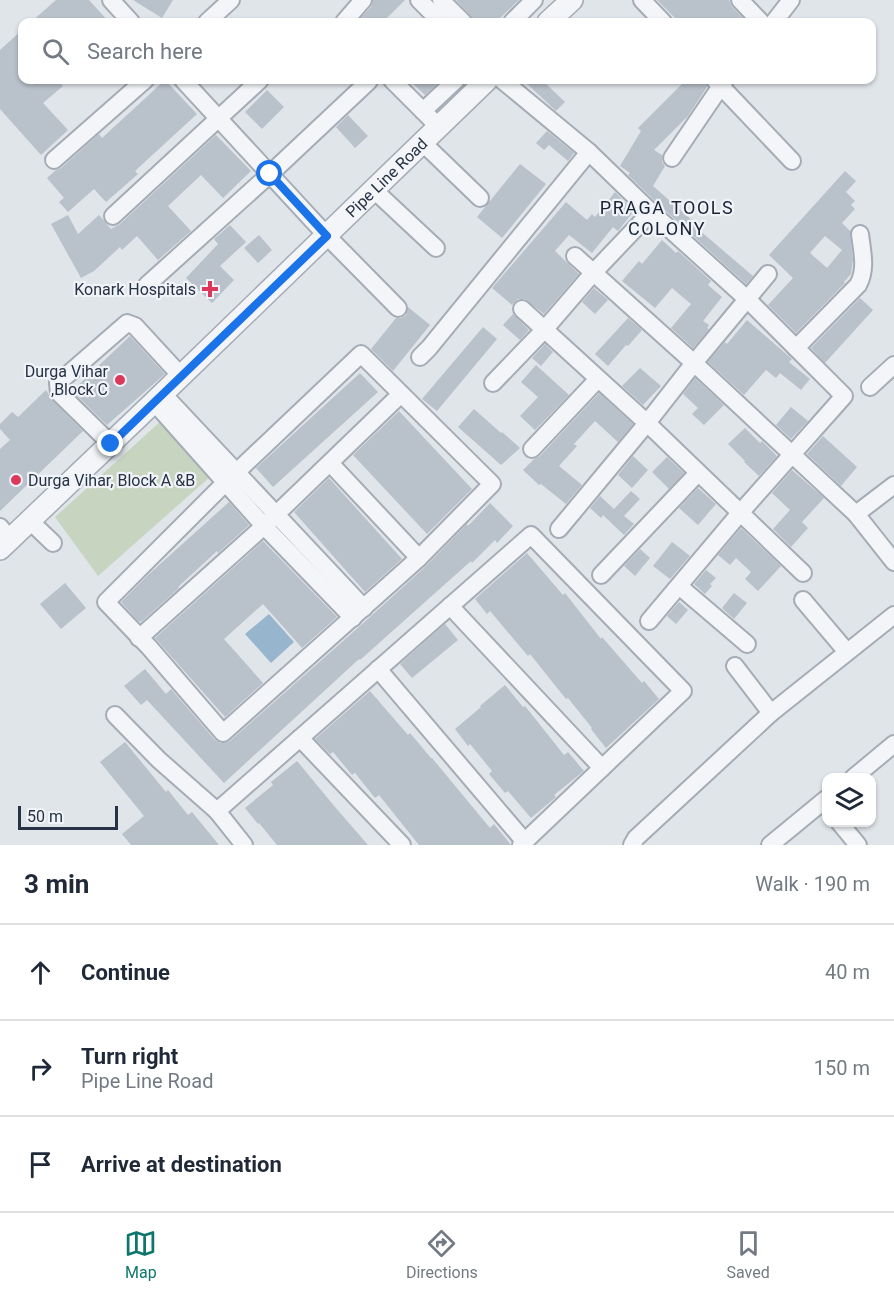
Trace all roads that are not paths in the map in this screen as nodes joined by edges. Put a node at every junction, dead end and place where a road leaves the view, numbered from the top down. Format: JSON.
{"nodes":[{"id":1,"x":111,"y":0,"type":"edge"},
{"id":2,"x":231,"y":0,"type":"edge"},
{"id":3,"x":363,"y":0,"type":"edge"},
{"id":4,"x":419,"y":0,"type":"edge"},
{"id":5,"x":441,"y":0,"type":"edge"},
{"id":6,"x":534,"y":0,"type":"edge"},
{"id":7,"x":572,"y":0,"type":"edge"},
{"id":8,"x":642,"y":0,"type":"edge"},
{"id":9,"x":740,"y":0,"type":"edge"},
{"id":10,"x":791,"y":0,"type":"edge"},
{"id":11,"x":127,"y":18,"type":"edge"},
{"id":12,"x":211,"y":18,"type":"edge"},
{"id":13,"x":347,"y":18,"type":"edge"},
{"id":14,"x":437,"y":18,"type":"edge"},
{"id":15,"x":459,"y":18,"type":"edge"},
{"id":16,"x":516,"y":18,"type":"edge"},
{"id":17,"x":552,"y":18,"type":"edge"},
{"id":18,"x":659,"y":18,"type":"edge"},
{"id":19,"x":758,"y":18,"type":"edge"},
{"id":20,"x":777,"y":18,"type":"edge"},
{"id":21,"x":140,"y":84,"type":"edge"},
{"id":22,"x":187,"y":84,"type":"edge"},
{"id":23,"x":255,"y":84,"type":"edge"},
{"id":24,"x":366,"y":84,"type":"edge"},
{"id":25,"x":396,"y":84,"type":"edge"},
{"id":26,"x":452,"y":84,"type":"edge"},
{"id":27,"x":483,"y":84,"type":"edge"},
{"id":28,"x":507,"y":84,"type":"edge"},
{"id":29,"x":718,"y":84,"type":"edge"},
{"id":30,"x":723,"y":84,"type":"edge"},
{"id":31,"x":423,"y":111,"type":"junction"},
{"id":32,"x":217,"y":118,"type":"junction"},
{"id":33,"x":439,"y":127,"type":"junction"},
{"id":34,"x":423,"y":143,"type":"junction"},
{"id":35,"x":589,"y":152,"type":"junction"},
{"id":36,"x":672,"y":158,"type":"dead end"},
{"id":37,"x":54,"y":160,"type":"dead end"},
{"id":38,"x":792,"y":161,"type":"dead end"},
{"id":39,"x":270,"y":174,"type":"junction"},
{"id":40,"x":374,"y":190,"type":"junction"},
{"id":41,"x":480,"y":198,"type":"dead end"},
{"id":42,"x":651,"y":212,"type":"junction"},
{"id":43,"x":113,"y":216,"type":"dead end"},
{"id":44,"x":860,"y":234,"type":"dead end"},
{"id":45,"x":327,"y":236,"type":"junction"},
{"id":46,"x":436,"y":248,"type":"dead end"},
{"id":47,"x":575,"y":256,"type":"dead end"},
{"id":48,"x":594,"y":272,"type":"junction"},
{"id":49,"x":768,"y":274,"type":"dead end"},
{"id":50,"x":147,"y":285,"type":"dead end"},
{"id":51,"x":747,"y":299,"type":"junction"},
{"id":52,"x":398,"y":308,"type":"dead end"},
{"id":53,"x":522,"y":309,"type":"dead end"},
{"id":54,"x":544,"y":330,"type":"junction"},
{"id":55,"x":796,"y":348,"type":"junction"},
{"id":56,"x":420,"y":357,"type":"dead end"},
{"id":57,"x":694,"y":363,"type":"junction"},
{"id":58,"x":894,"y":365,"type":"edge"},
{"id":59,"x":181,"y":376,"type":"junction"},
{"id":60,"x":598,"y":379,"type":"junction"},
{"id":61,"x":493,"y":383,"type":"dead end"},
{"id":62,"x":870,"y":387,"type":"dead end"},
{"id":63,"x":401,"y":394,"type":"junction"},
{"id":64,"x":159,"y":398,"type":"junction"},
{"id":65,"x":647,"y":423,"type":"junction"},
{"id":66,"x":111,"y":444,"type":"junction"},
{"id":67,"x":532,"y":450,"type":"dead end"},
{"id":68,"x":792,"y":455,"type":"junction"},
{"id":69,"x":330,"y":462,"type":"junction"},
{"id":70,"x":698,"y":473,"type":"junction"},
{"id":71,"x":231,"y":477,"type":"junction"},
{"id":72,"x":894,"y":485,"type":"edge"},
{"id":73,"x":740,"y":513,"type":"junction"},
{"id":74,"x":856,"y":514,"type":"junction"},
{"id":75,"x":29,"y":520,"type":"junction"},
{"id":76,"x":270,"y":520,"type":"junction"},
{"id":77,"x":559,"y":529,"type":"dead end"},
{"id":78,"x":3,"y":538,"type":"edge"},
{"id":79,"x":53,"y":543,"type":"dead end"},
{"id":80,"x":418,"y":558,"type":"junction"},
{"id":81,"x":894,"y":562,"type":"edge"},
{"id":82,"x":803,"y":573,"type":"dead end"},
{"id":83,"x":601,"y":575,"type":"dead end"},
{"id":84,"x":679,"y":586,"type":"junction"},
{"id":85,"x":803,"y":600,"type":"dead end"},
{"id":86,"x":450,"y":606,"type":"junction"},
{"id":87,"x":358,"y":613,"type":"junction"},
{"id":88,"x":894,"y":615,"type":"edge"},
{"id":89,"x":649,"y":621,"type":"dead end"},
{"id":90,"x":139,"y":638,"type":"junction"},
{"id":91,"x":747,"y":644,"type":"dead end"},
{"id":92,"x":847,"y":652,"type":"junction"},
{"id":93,"x":735,"y":666,"type":"dead end"},
{"id":94,"x":378,"y":669,"type":"junction"},
{"id":95,"x":771,"y":713,"type":"junction"},
{"id":96,"x":115,"y":715,"type":"dead end"},
{"id":97,"x":300,"y":738,"type":"junction"},
{"id":98,"x":894,"y":744,"type":"edge"},
{"id":99,"x":602,"y":768,"type":"junction"},
{"id":100,"x":858,"y":773,"type":"edge"},
{"id":101,"x":822,"y":805,"type":"edge"},
{"id":102,"x":216,"y":812,"type":"junction"},
{"id":103,"x":843,"y":827,"type":"edge"},
{"id":104,"x":523,"y":843,"type":"edge"},
{"id":105,"x":244,"y":845,"type":"edge"},
{"id":106,"x":402,"y":845,"type":"edge"},
{"id":107,"x":632,"y":845,"type":"edge"},
{"id":108,"x":770,"y":845,"type":"edge"},
{"id":109,"x":858,"y":845,"type":"edge"}],
"edges":[{"from":1,"to":11,"type":"street"},
{"from":2,"to":12,"type":"street"},
{"from":3,"to":13,"type":"street"},
{"from":4,"to":14,"type":"street"},
{"from":5,"to":15,"type":"street"},
{"from":6,"to":16,"type":"street"},
{"from":7,"to":17,"type":"street"},
{"from":8,"to":18,"type":"street"},
{"from":9,"to":19,"type":"street"},
{"from":10,"to":20,"type":"street"},
{"from":21,"to":37,"type":"street"},
{"from":22,"to":32,"type":"street"},
{"from":23,"to":32,"type":"street"},
{"from":24,"to":39,"type":"street"},
{"from":25,"to":31,"type":"street"},
{"from":26,"to":31,"type":"street"},
{"from":27,"to":33,"type":"street","name":"Pipe Line Road"},
{"from":28,"to":35,"type":"street"},
{"from":29,"to":36,"type":"street"},
{"from":30,"to":38,"type":"street"},
{"from":31,"to":33,"type":"street"},
{"from":32,"to":39,"type":"street"},
{"from":32,"to":43,"type":"street"},
{"from":33,"to":34,"type":"street","name":"Pipe Line Road"},
{"from":34,"to":40,"type":"street","name":"Pipe Line Road"},
{"from":34,"to":41,"type":"street"},
{"from":35,"to":42,"type":"street"},
{"from":35,"to":56,"type":"street"},
{"from":39,"to":45,"type":"street"},
{"from":39,"to":50,"type":"street"},
{"from":40,"to":45,"type":"street","name":"Pipe Line Road"},
{"from":40,"to":46,"type":"street"},
{"from":42,"to":48,"type":"street"},
{"from":42,"to":51,"type":"street"},
{"from":44,"to":55,"type":"street"},
{"from":45,"to":52,"type":"street"},
{"from":45,"to":59,"type":"street","name":"Pipe Line Road"},
{"from":47,"to":48,"type":"street"},
{"from":48,"to":54,"type":"street"},
{"from":48,"to":57,"type":"street"},
{"from":49,"to":51,"type":"street"},
{"from":51,"to":55,"type":"street"},
{"from":51,"to":57,"type":"street"},
{"from":53,"to":54,"type":"street"},
{"from":54,"to":60,"type":"street"},
{"from":54,"to":61,"type":"street"},
{"from":55,"to":68,"type":"street"},
{"from":57,"to":65,"type":"street"},
{"from":57,"to":68,"type":"street"},
{"from":58,"to":62,"type":"street"},
{"from":59,"to":64,"type":"street","name":"Pipe Line Road"},
{"from":59,"to":66,"type":"street"},
{"from":60,"to":65,"type":"street"},
{"from":60,"to":67,"type":"street"},
{"from":63,"to":69,"type":"street"},
{"from":63,"to":71,"type":"street"},
{"from":63,"to":80,"type":"street"},
{"from":64,"to":66,"type":"street","name":"Pipe Line Road"},
{"from":64,"to":71,"type":"street"},
{"from":64,"to":71,"type":"street"},
{"from":65,"to":70,"type":"street"},
{"from":65,"to":77,"type":"street"},
{"from":66,"to":75,"type":"street","name":"Pipe Line Road"},
{"from":68,"to":73,"type":"street"},
{"from":68,"to":74,"type":"street"},
{"from":69,"to":76,"type":"street"},
{"from":69,"to":80,"type":"street"},
{"from":70,"to":73,"type":"street"},
{"from":70,"to":83,"type":"street"},
{"from":71,"to":76,"type":"street"},
{"from":71,"to":90,"type":"street"},
{"from":72,"to":74,"type":"street"},
{"from":73,"to":82,"type":"street"},
{"from":73,"to":84,"type":"street"},
{"from":74,"to":81,"type":"street"},
{"from":75,"to":78,"type":"street","name":"Pipe Line Road"},
{"from":75,"to":79,"type":"street"},
{"from":76,"to":87,"type":"street"},
{"from":76,"to":90,"type":"street"},
{"from":80,"to":87,"type":"street"},
{"from":84,"to":89,"type":"street"},
{"from":84,"to":91,"type":"street"},
{"from":85,"to":92,"type":"street"},
{"from":86,"to":94,"type":"street"},
{"from":86,"to":99,"type":"street"},
{"from":86,"to":99,"type":"street"},
{"from":87,"to":90,"type":"street"},
{"from":88,"to":92,"type":"street"},
{"from":92,"to":95,"type":"street"},
{"from":93,"to":95,"type":"street"},
{"from":94,"to":97,"type":"street"},
{"from":94,"to":104,"type":"street"},
{"from":95,"to":107,"type":"street"},
{"from":96,"to":102,"type":"street"},
{"from":97,"to":102,"type":"street"},
{"from":97,"to":106,"type":"street"},
{"from":98,"to":100,"type":"street"},
{"from":99,"to":104,"type":"street"},
{"from":101,"to":108,"type":"street"},
{"from":102,"to":105,"type":"street"},
{"from":103,"to":109,"type":"street"}]}
